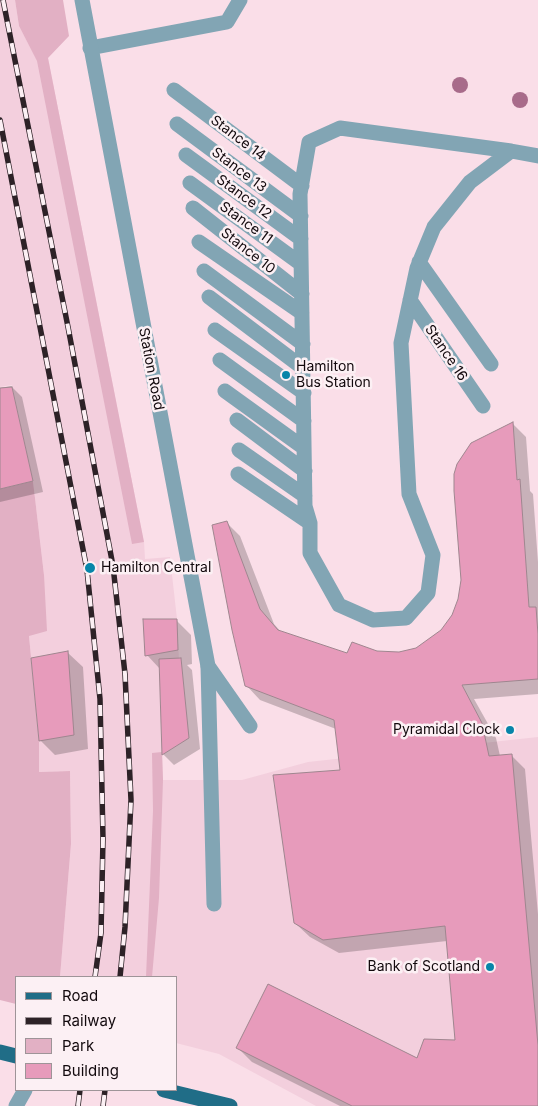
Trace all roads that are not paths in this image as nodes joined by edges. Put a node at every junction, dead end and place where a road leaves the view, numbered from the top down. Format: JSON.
{"nodes":[{"id":1,"x":82,"y":0,"type":"edge"},
{"id":2,"x":240,"y":0,"type":"edge"},
{"id":3,"x":90,"y":48,"type":"junction"},
{"id":4,"x":174,"y":90,"type":"dead end"},
{"id":5,"x":177,"y":124,"type":"dead end"},
{"id":6,"x":511,"y":151,"type":"junction"},
{"id":7,"x":186,"y":155,"type":"dead end"},
{"id":8,"x":538,"y":156,"type":"edge"},
{"id":9,"x":190,"y":183,"type":"dead end"},
{"id":10,"x":302,"y":186,"type":"junction"},
{"id":11,"x":193,"y":208,"type":"dead end"},
{"id":12,"x":301,"y":216,"type":"junction"},
{"id":13,"x":301,"y":239,"type":"junction"},
{"id":14,"x":199,"y":242,"type":"dead end"},
{"id":15,"x":419,"y":262,"type":"junction"},
{"id":16,"x":301,"y":264,"type":"junction"},
{"id":17,"x":204,"y":272,"type":"dead end"},
{"id":18,"x":302,"y":294,"type":"junction"},
{"id":19,"x":209,"y":297,"type":"dead end"},
{"id":20,"x":410,"y":300,"type":"junction"},
{"id":21,"x":302,"y":313,"type":"junction"},
{"id":22,"x":215,"y":330,"type":"dead end"},
{"id":23,"x":303,"y":344,"type":"junction"},
{"id":24,"x":220,"y":360,"type":"dead end"},
{"id":25,"x":491,"y":364,"type":"dead end"},
{"id":26,"x":303,"y":368,"type":"junction"},
{"id":27,"x":225,"y":391,"type":"dead end"},
{"id":28,"x":304,"y":394,"type":"junction"},
{"id":29,"x":483,"y":406,"type":"dead end"},
{"id":30,"x":237,"y":420,"type":"dead end"},
{"id":31,"x":304,"y":421,"type":"junction"},
{"id":32,"x":304,"y":448,"type":"junction"},
{"id":33,"x":239,"y":450,"type":"dead end"},
{"id":34,"x":305,"y":471,"type":"junction"},
{"id":35,"x":238,"y":474,"type":"dead end"},
{"id":36,"x":305,"y":496,"type":"junction"},
{"id":37,"x":310,"y":523,"type":"junction"},
{"id":38,"x":208,"y":666,"type":"junction"},
{"id":39,"x":250,"y":726,"type":"dead end"},
{"id":40,"x":214,"y":904,"type":"dead end"},
{"id":41,"x":0,"y":1052,"type":"edge"},
{"id":42,"x":15,"y":1056,"type":"edge"},
{"id":43,"x":24,"y":1091,"type":"edge"},
{"id":44,"x":168,"y":1091,"type":"edge"},
{"id":45,"x":16,"y":1106,"type":"edge"},
{"id":46,"x":230,"y":1106,"type":"edge"}],
"edges":[{"from":1,"to":3,"type":"street","name":"Station Road"},
{"from":2,"to":3,"type":"street"},
{"from":3,"to":38,"type":"street","name":"Station Road"},
{"from":4,"to":10,"type":"street","name":"Stance 14"},
{"from":5,"to":12,"type":"street","name":"Stance 13"},
{"from":6,"to":8,"type":"street"},
{"from":6,"to":10,"type":"street"},
{"from":6,"to":15,"type":"street"},
{"from":7,"to":13,"type":"street","name":"Stance 12"},
{"from":9,"to":16,"type":"street","name":"Stance 11"},
{"from":10,"to":12,"type":"street"},
{"from":11,"to":18,"type":"street","name":"Stance 10"},
{"from":12,"to":13,"type":"street"},
{"from":13,"to":16,"type":"street"},
{"from":14,"to":21,"type":"street"},
{"from":15,"to":20,"type":"street"},
{"from":15,"to":25,"type":"street"},
{"from":16,"to":18,"type":"street"},
{"from":17,"to":23,"type":"street"},
{"from":18,"to":21,"type":"street"},
{"from":19,"to":26,"type":"street"},
{"from":20,"to":29,"type":"street","name":"Stance 16"},
{"from":20,"to":37,"type":"street"},
{"from":21,"to":23,"type":"street"},
{"from":22,"to":28,"type":"street"},
{"from":23,"to":26,"type":"street"},
{"from":24,"to":31,"type":"street"},
{"from":26,"to":28,"type":"street"},
{"from":27,"to":32,"type":"street"},
{"from":28,"to":31,"type":"street"},
{"from":30,"to":34,"type":"street"},
{"from":31,"to":32,"type":"street"},
{"from":32,"to":34,"type":"street"},
{"from":33,"to":36,"type":"street"},
{"from":34,"to":36,"type":"street"},
{"from":35,"to":37,"type":"street"},
{"from":36,"to":37,"type":"street"},
{"from":38,"to":39,"type":"street","name":"Station Road"},
{"from":38,"to":40,"type":"street"},
{"from":41,"to":42,"type":"main road"},
{"from":43,"to":45,"type":"street"},
{"from":44,"to":46,"type":"main road"}]}
